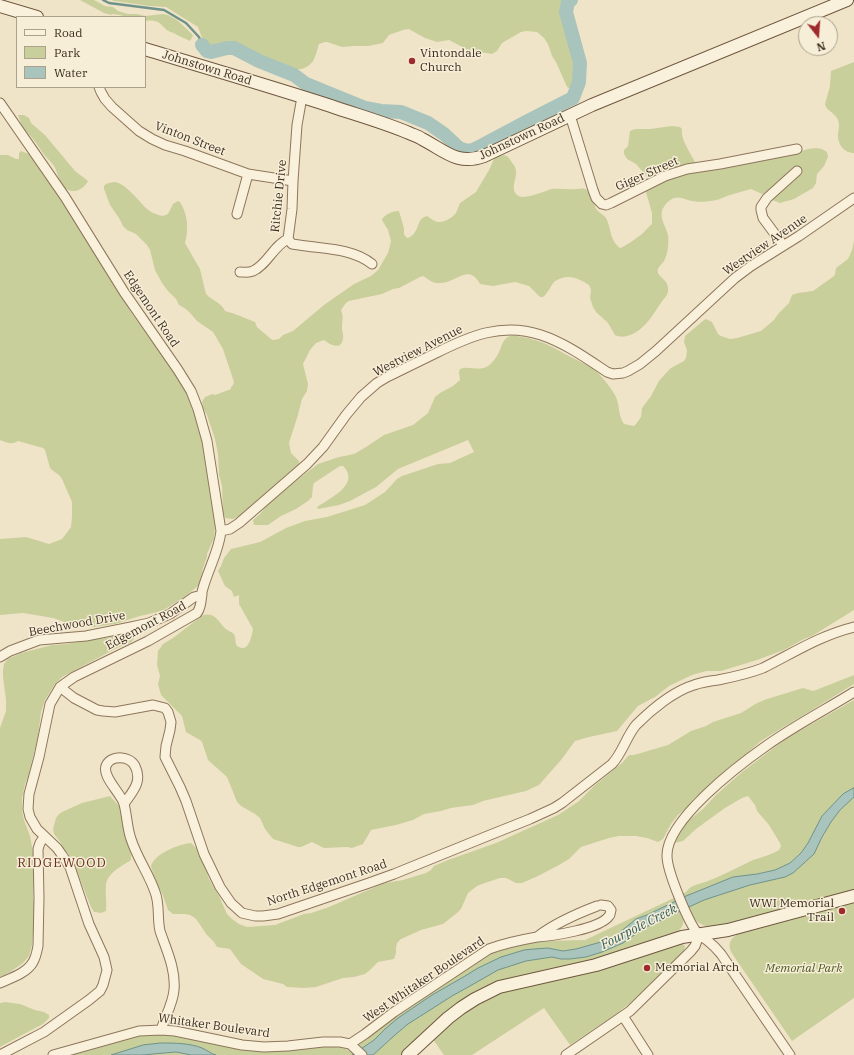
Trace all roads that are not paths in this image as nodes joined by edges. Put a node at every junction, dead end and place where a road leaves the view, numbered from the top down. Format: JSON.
{"nodes":[{"id":1,"x":847,"y":0,"type":"edge"},
{"id":2,"x":0,"y":6,"type":"edge"},
{"id":3,"x":34,"y":16,"type":"edge"},
{"id":4,"x":146,"y":49,"type":"edge"},
{"id":5,"x":99,"y":88,"type":"edge"},
{"id":6,"x":302,"y":97,"type":"junction"},
{"id":7,"x":0,"y":103,"type":"edge"},
{"id":8,"x":570,"y":115,"type":"junction"},
{"id":9,"x":797,"y":149,"type":"dead end"},
{"id":10,"x":797,"y":171,"type":"dead end"},
{"id":11,"x":248,"y":174,"type":"junction"},
{"id":12,"x":293,"y":181,"type":"junction"},
{"id":13,"x":854,"y":198,"type":"edge"},
{"id":14,"x":237,"y":214,"type":"dead end"},
{"id":15,"x":288,"y":239,"type":"junction"},
{"id":16,"x":783,"y":245,"type":"junction"},
{"id":17,"x":372,"y":264,"type":"dead end"},
{"id":18,"x":240,"y":272,"type":"dead end"},
{"id":19,"x":221,"y":531,"type":"junction"},
{"id":20,"x":202,"y":595,"type":"junction"},
{"id":21,"x":854,"y":627,"type":"edge"},
{"id":22,"x":0,"y":657,"type":"edge"},
{"id":23,"x":60,"y":687,"type":"junction"},
{"id":24,"x":854,"y":692,"type":"edge"},
{"id":25,"x":124,"y":804,"type":"junction"},
{"id":26,"x":44,"y":837,"type":"junction"},
{"id":27,"x":854,"y":896,"type":"edge"},
{"id":28,"x":699,"y":935,"type":"junction"},
{"id":29,"x":537,"y":937,"type":"junction"},
{"id":30,"x":0,"y":983,"type":"edge"},
{"id":31,"x":622,"y":1016,"type":"junction"},
{"id":32,"x":160,"y":1030,"type":"junction"},
{"id":33,"x":356,"y":1050,"type":"edge"},
{"id":34,"x":0,"y":1055,"type":"edge"},
{"id":35,"x":53,"y":1055,"type":"edge"},
{"id":36,"x":408,"y":1055,"type":"edge"},
{"id":37,"x":566,"y":1055,"type":"edge"},
{"id":38,"x":648,"y":1055,"type":"edge"},
{"id":39,"x":790,"y":1055,"type":"edge"}],
"edges":[{"from":1,"to":8,"type":"street","name":"Johnstown Road"},
{"from":2,"to":3,"type":"street"},
{"from":4,"to":6,"type":"street","name":"Johnstown Road"},
{"from":5,"to":11,"type":"street","name":"Vinton Street"},
{"from":6,"to":8,"type":"street","name":"Johnstown Road"},
{"from":6,"to":12,"type":"street","name":"Ritchie Drive"},
{"from":7,"to":19,"type":"street","name":"Edgemont Road"},
{"from":8,"to":9,"type":"street","name":"Giger Street"},
{"from":10,"to":16,"type":"street"},
{"from":11,"to":12,"type":"street","name":"Vinton Street"},
{"from":11,"to":14,"type":"street"},
{"from":12,"to":15,"type":"street","name":"Ritchie Drive"},
{"from":13,"to":16,"type":"street","name":"Westview Avenue"},
{"from":15,"to":17,"type":"street"},
{"from":15,"to":18,"type":"street","name":"Ritchie Drive"},
{"from":16,"to":19,"type":"street","name":"Westview Avenue"},
{"from":19,"to":20,"type":"street","name":"Edgemont Road"},
{"from":20,"to":22,"type":"street","name":"Beechwood Drive"},
{"from":20,"to":23,"type":"street","name":"Edgemont Road"},
{"from":21,"to":23,"type":"street","name":"North Edgemont Road"},
{"from":23,"to":26,"type":"street","name":"Edgemont Road"},
{"from":24,"to":28,"type":"street"},
{"from":25,"to":25,"type":"street"},
{"from":25,"to":32,"type":"street"},
{"from":26,"to":30,"type":"street"},
{"from":26,"to":34,"type":"street","name":"Edgemont Road"},
{"from":27,"to":28,"type":"street"},
{"from":28,"to":31,"type":"street"},
{"from":28,"to":36,"type":"street"},
{"from":28,"to":39,"type":"street"},
{"from":29,"to":29,"type":"street","name":"West Whitaker Boulevard"},
{"from":29,"to":33,"type":"street","name":"West Whitaker Boulevard"},
{"from":31,"to":37,"type":"street"},
{"from":31,"to":38,"type":"street"},
{"from":32,"to":33,"type":"street","name":"Whitaker Boulevard"},
{"from":32,"to":35,"type":"street","name":"Whitaker Boulevard"}]}
